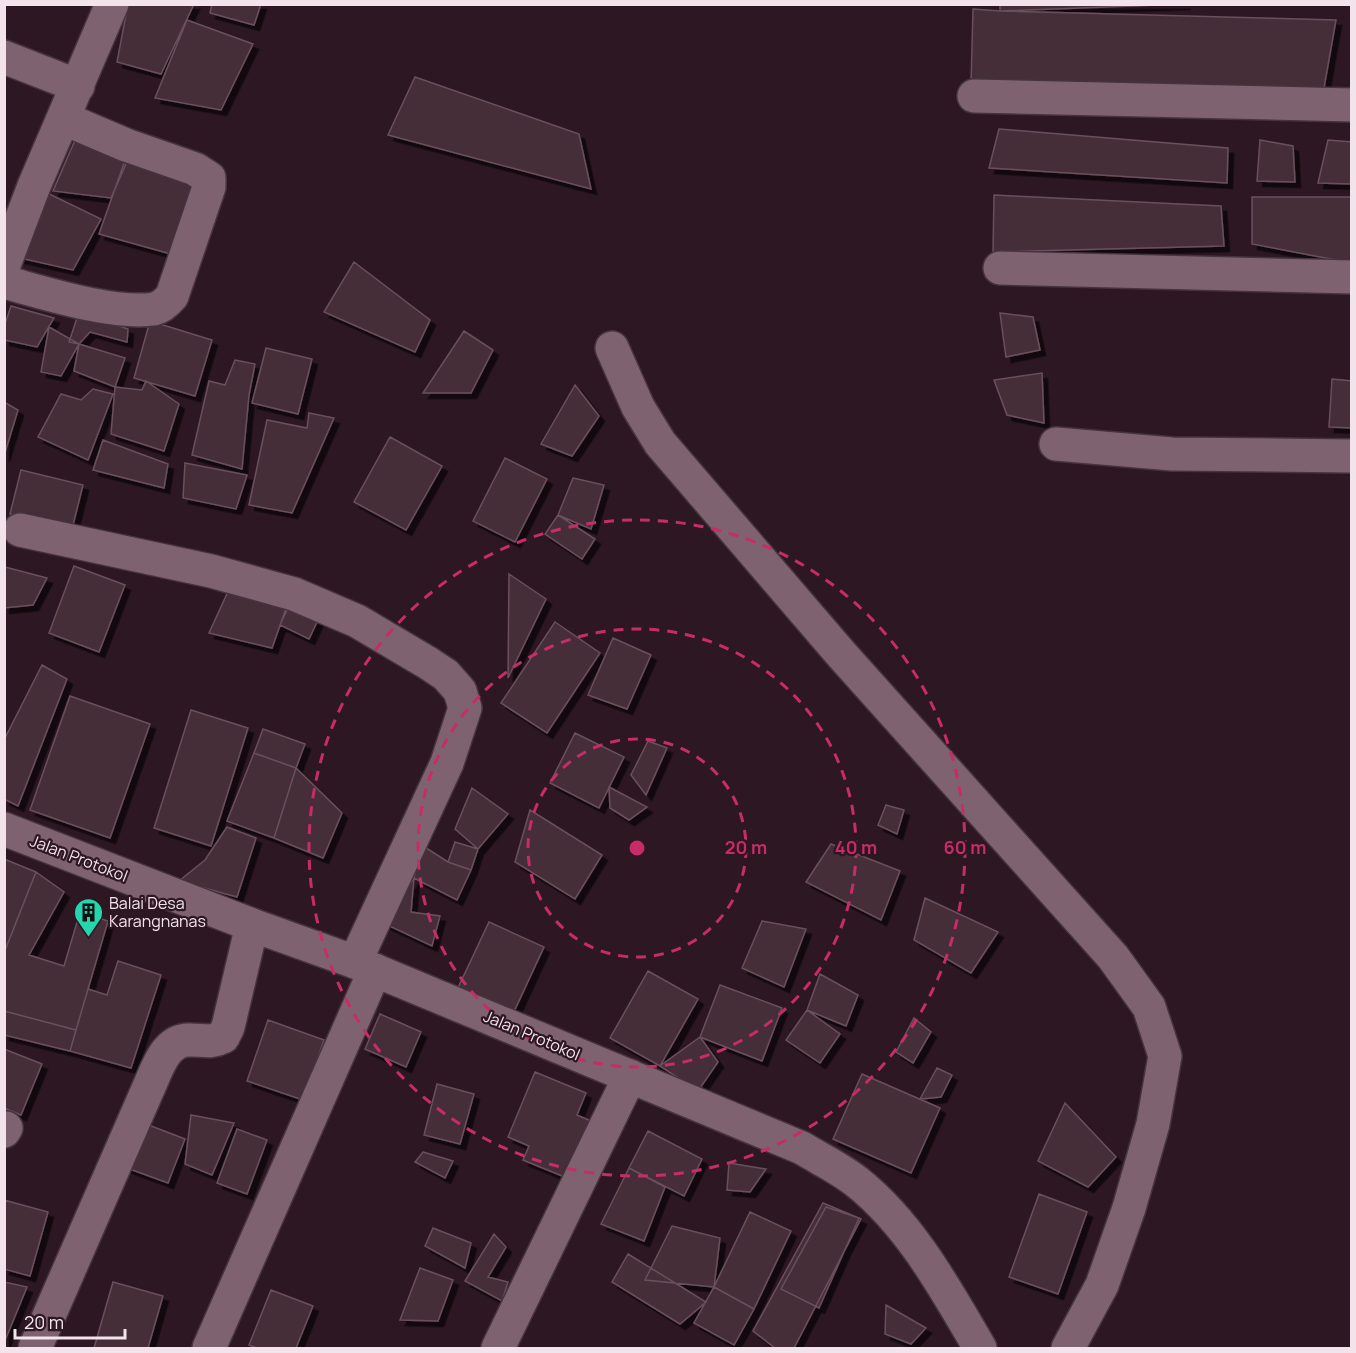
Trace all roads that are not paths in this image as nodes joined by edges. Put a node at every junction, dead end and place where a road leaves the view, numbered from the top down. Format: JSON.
{"nodes":[{"id":1,"x":112,"y":4,"type":"edge"},
{"id":2,"x":4,"y":57,"type":"edge"},
{"id":3,"x":78,"y":86,"type":"junction"},
{"id":4,"x":974,"y":96,"type":"dead end"},
{"id":5,"x":1352,"y":105,"type":"edge"},
{"id":6,"x":64,"y":119,"type":"junction"},
{"id":7,"x":4,"y":265,"type":"edge"},
{"id":8,"x":1000,"y":268,"type":"dead end"},
{"id":9,"x":1352,"y":277,"type":"edge"},
{"id":10,"x":4,"y":282,"type":"edge"},
{"id":11,"x":612,"y":348,"type":"dead end"},
{"id":12,"x":1056,"y":444,"type":"dead end"},
{"id":13,"x":1352,"y":456,"type":"edge"},
{"id":14,"x":20,"y":530,"type":"dead end"},
{"id":15,"x":4,"y":830,"type":"edge"},
{"id":16,"x":252,"y":926,"type":"junction"},
{"id":17,"x":365,"y":966,"type":"junction"},
{"id":18,"x":630,"y":1077,"type":"junction"},
{"id":19,"x":35,"y":1348,"type":"edge"},
{"id":20,"x":208,"y":1348,"type":"edge"},
{"id":21,"x":498,"y":1348,"type":"edge"},
{"id":22,"x":980,"y":1348,"type":"edge"},
{"id":23,"x":1068,"y":1348,"type":"edge"}],
"edges":[{"from":1,"to":3,"type":"street"},
{"from":2,"to":3,"type":"street"},
{"from":3,"to":6,"type":"street"},
{"from":4,"to":5,"type":"street"},
{"from":6,"to":7,"type":"street"},
{"from":6,"to":10,"type":"street"},
{"from":8,"to":9,"type":"street"},
{"from":11,"to":23,"type":"street"},
{"from":12,"to":13,"type":"street"},
{"from":14,"to":17,"type":"street"},
{"from":15,"to":16,"type":"street","name":"Jalan Protokol"},
{"from":16,"to":17,"type":"street","name":"Jalan Protokol"},
{"from":16,"to":19,"type":"street"},
{"from":17,"to":18,"type":"street","name":"Jalan Protokol"},
{"from":17,"to":20,"type":"street"},
{"from":18,"to":21,"type":"street"},
{"from":18,"to":22,"type":"street","name":"Jalan Protokol"}]}
